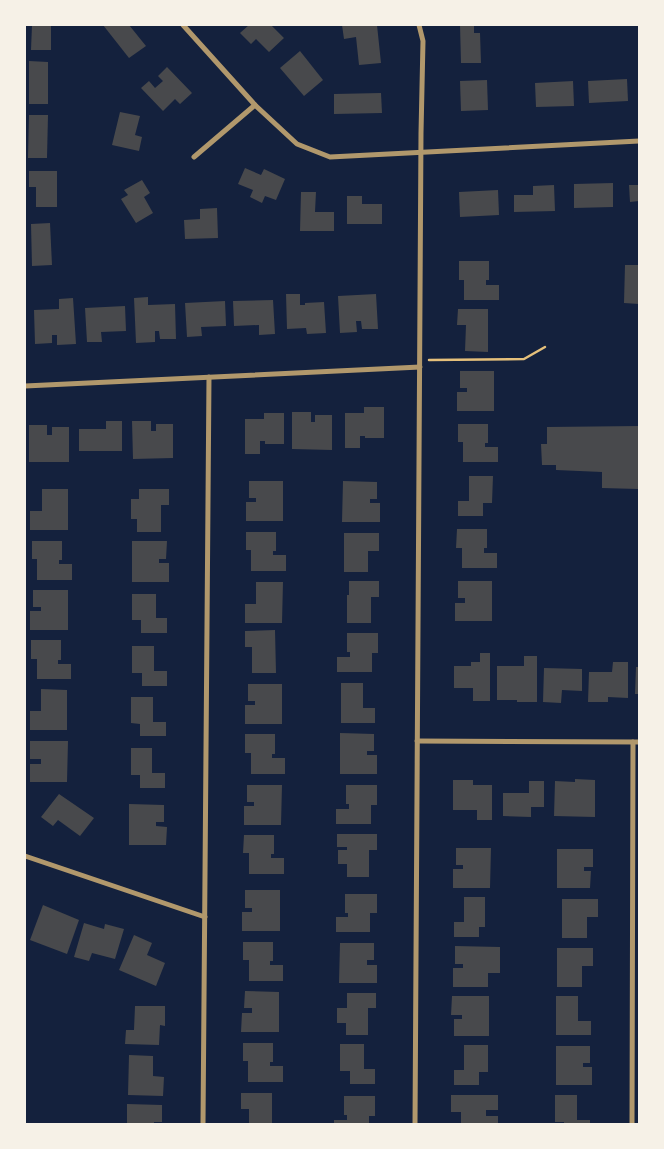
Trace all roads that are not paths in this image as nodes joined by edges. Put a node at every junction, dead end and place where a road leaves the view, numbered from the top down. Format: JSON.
{"nodes":[{"id":1,"x":183,"y":25,"type":"edge"},
{"id":2,"x":418,"y":25,"type":"edge"},
{"id":3,"x":255,"y":105,"type":"junction"},
{"id":4,"x":639,"y":141,"type":"edge"},
{"id":5,"x":421,"y":153,"type":"junction"},
{"id":6,"x":194,"y":157,"type":"dead end"},
{"id":7,"x":420,"y":363,"type":"junction"},
{"id":8,"x":209,"y":377,"type":"junction"},
{"id":9,"x":25,"y":386,"type":"edge"},
{"id":10,"x":417,"y":740,"type":"junction"},
{"id":11,"x":636,"y":742,"type":"edge"},
{"id":12,"x":25,"y":856,"type":"edge"},
{"id":13,"x":205,"y":917,"type":"junction"},
{"id":14,"x":204,"y":1124,"type":"edge"},
{"id":15,"x":415,"y":1124,"type":"edge"},
{"id":16,"x":632,"y":1124,"type":"edge"}],
"edges":[{"from":1,"to":3,"type":"street"},
{"from":2,"to":5,"type":"street"},
{"from":3,"to":5,"type":"street"},
{"from":3,"to":6,"type":"street"},
{"from":4,"to":5,"type":"street"},
{"from":5,"to":7,"type":"street"},
{"from":7,"to":8,"type":"street"},
{"from":7,"to":10,"type":"street"},
{"from":8,"to":9,"type":"street"},
{"from":8,"to":13,"type":"street"},
{"from":10,"to":11,"type":"street"},
{"from":10,"to":15,"type":"street"},
{"from":11,"to":16,"type":"street"},
{"from":12,"to":13,"type":"street"},
{"from":13,"to":14,"type":"street"}]}
